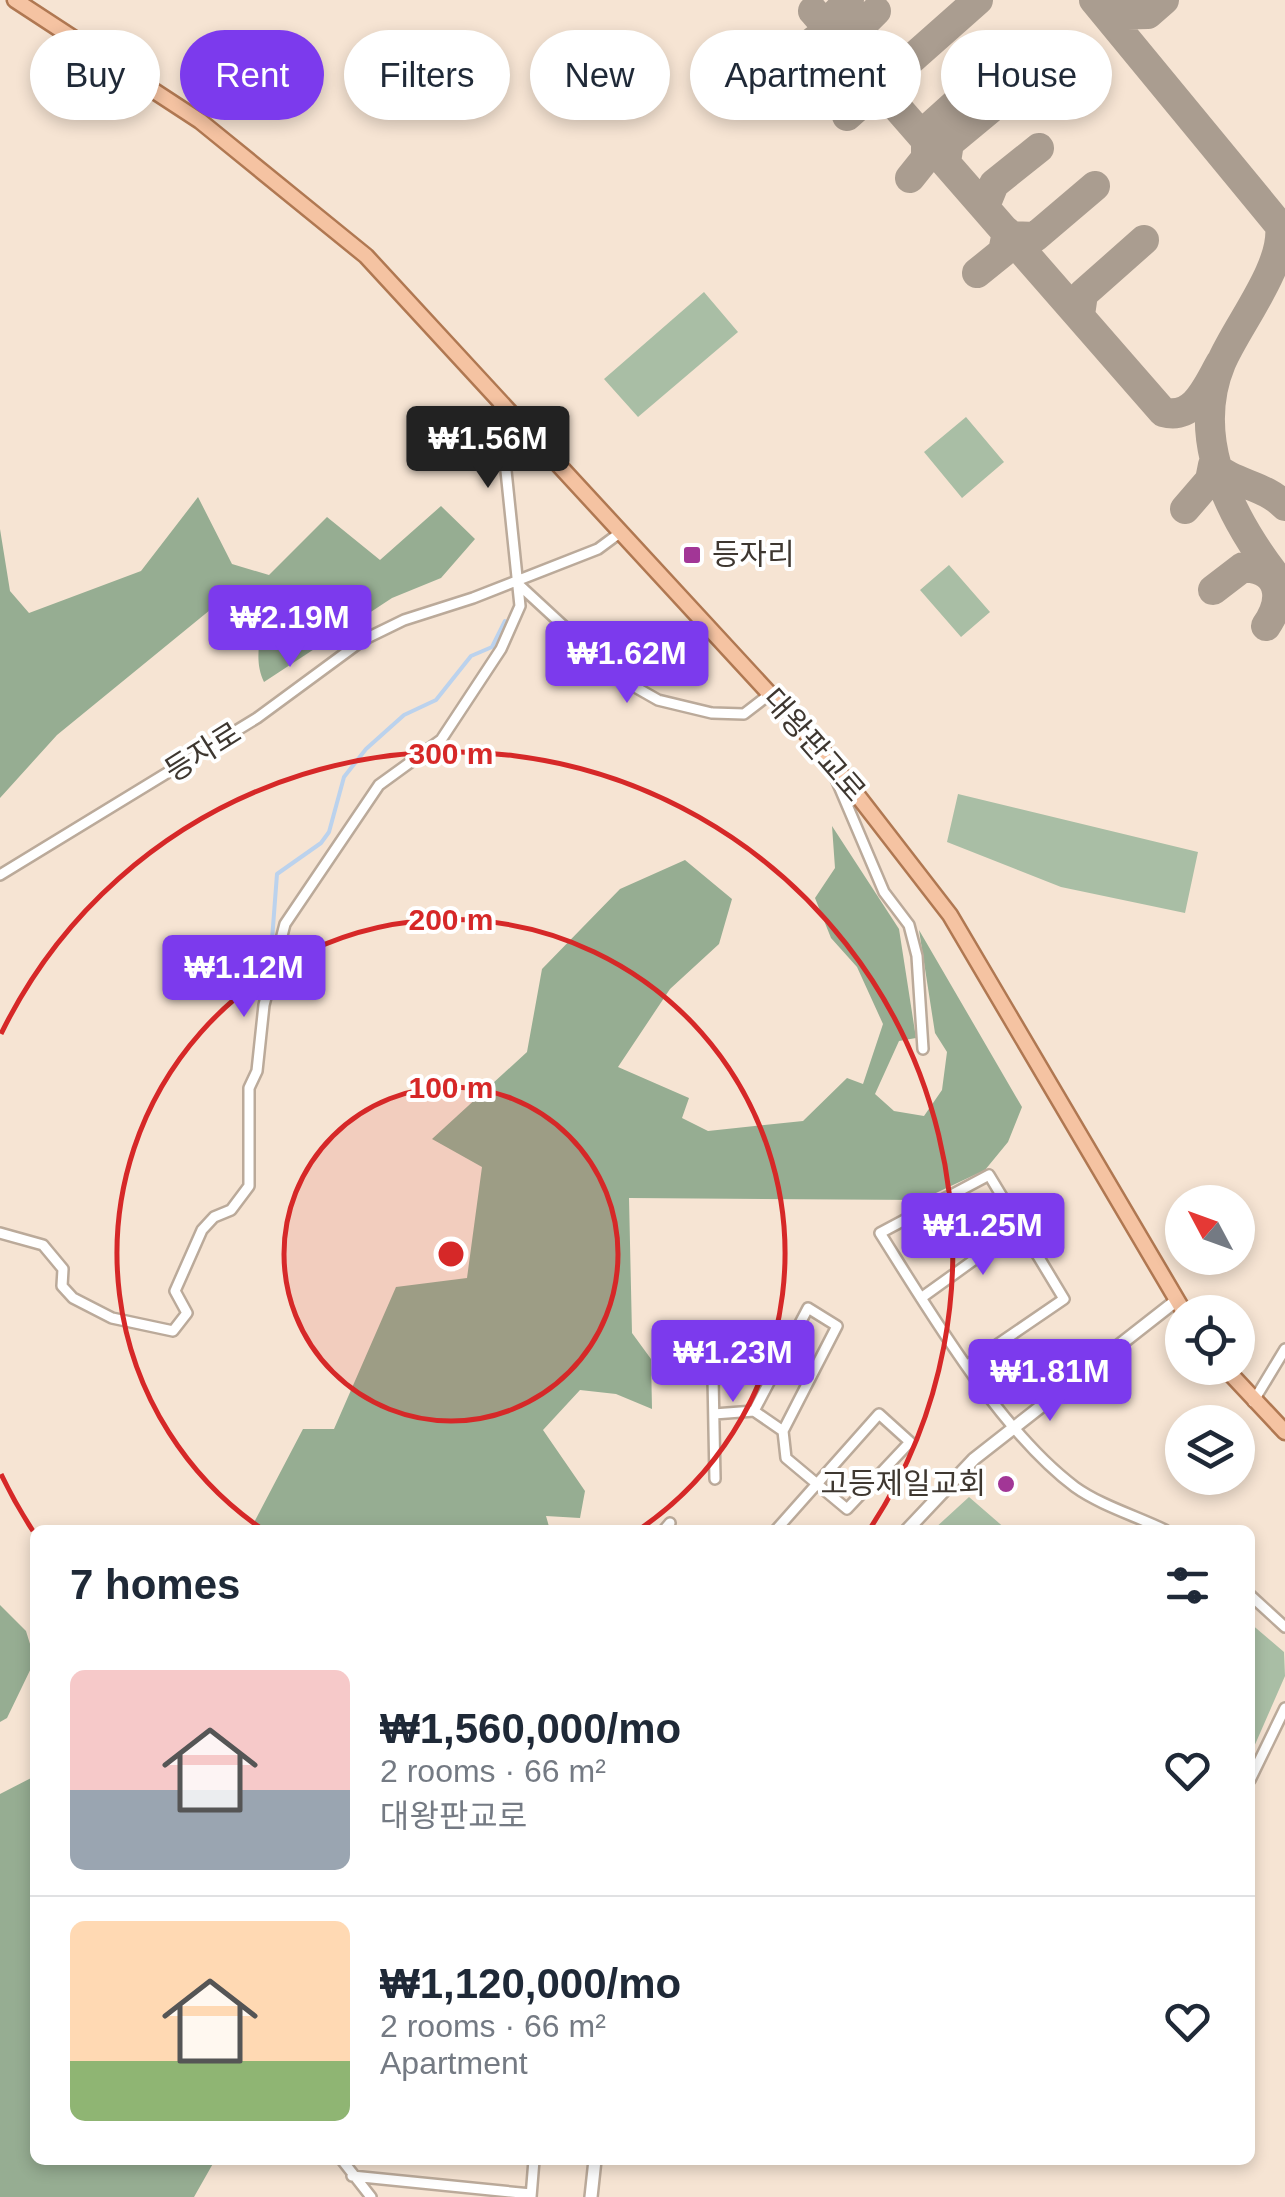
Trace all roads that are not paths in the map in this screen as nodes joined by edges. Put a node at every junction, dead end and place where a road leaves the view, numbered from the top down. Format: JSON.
{"nodes":[{"id":1,"x":15,"y":0,"type":"edge"},
{"id":2,"x":499,"y":398,"type":"junction"},
{"id":3,"x":621,"y":532,"type":"junction"},
{"id":4,"x":515,"y":581,"type":"junction"},
{"id":5,"x":770,"y":694,"type":"junction"},
{"id":6,"x":827,"y":756,"type":"junction"},
{"id":7,"x":0,"y":875,"type":"edge"},
{"id":8,"x":923,"y":1049,"type":"dead end"},
{"id":9,"x":1022,"y":1226,"type":"junction"},
{"id":10,"x":0,"y":1233,"type":"edge"},
{"id":11,"x":1174,"y":1295,"type":"edge"},
{"id":12,"x":921,"y":1298,"type":"junction"},
{"id":13,"x":1165,"y":1317,"type":"edge"},
{"id":14,"x":737,"y":1328,"type":"dead end"},
{"id":15,"x":1285,"y":1349,"type":"edge"},
{"id":16,"x":969,"y":1364,"type":"junction"},
{"id":17,"x":1239,"y":1385,"type":"edge"},
{"id":18,"x":1253,"y":1402,"type":"junction"},
{"id":19,"x":754,"y":1411,"type":"junction"},
{"id":20,"x":714,"y":1414,"type":"junction"},
{"id":21,"x":1015,"y":1427,"type":"junction"},
{"id":22,"x":783,"y":1430,"type":"junction"},
{"id":23,"x":1285,"y":1432,"type":"edge"},
{"id":24,"x":715,"y":1479,"type":"dead end"},
{"id":25,"x":817,"y":1484,"type":"junction"},
{"id":26,"x":780,"y":1525,"type":"edge"},
{"id":27,"x":913,"y":1525,"type":"edge"},
{"id":28,"x":1154,"y":1525,"type":"edge"},
{"id":29,"x":1255,"y":1600,"type":"edge"},
{"id":30,"x":1285,"y":1626,"type":"edge"},
{"id":31,"x":1285,"y":1708,"type":"edge"},
{"id":32,"x":1255,"y":1770,"type":"edge"},
{"id":33,"x":345,"y":2165,"type":"edge"},
{"id":34,"x":534,"y":2165,"type":"edge"},
{"id":35,"x":594,"y":2165,"type":"edge"},
{"id":36,"x":352,"y":2176,"type":"junction"},
{"id":37,"x":531,"y":2196,"type":"edge"},
{"id":38,"x":372,"y":2197,"type":"edge"},
{"id":39,"x":591,"y":2197,"type":"edge"}],
"edges":[{"from":1,"to":2,"type":"main road","name":"대왕판교로"},
{"from":2,"to":3,"type":"main road","name":"대왕판교로"},
{"from":2,"to":4,"type":"street"},
{"from":3,"to":4,"type":"street","name":"등자로"},
{"from":3,"to":5,"type":"main road","name":"대왕판교로"},
{"from":4,"to":5,"type":"street"},
{"from":4,"to":7,"type":"street","name":"등자로"},
{"from":4,"to":10,"type":"street"},
{"from":5,"to":6,"type":"main road","name":"대왕판교로"},
{"from":6,"to":8,"type":"street"},
{"from":6,"to":11,"type":"main road","name":"대왕판교로"},
{"from":9,"to":12,"type":"street"},
{"from":9,"to":12,"type":"street"},
{"from":9,"to":16,"type":"street"},
{"from":12,"to":16,"type":"street"},
{"from":13,"to":21,"type":"street"},
{"from":14,"to":20,"type":"street"},
{"from":15,"to":18,"type":"street"},
{"from":16,"to":21,"type":"street"},
{"from":17,"to":18,"type":"main road"},
{"from":18,"to":23,"type":"main road"},
{"from":19,"to":20,"type":"street"},
{"from":19,"to":22,"type":"street"},
{"from":19,"to":22,"type":"street"},
{"from":20,"to":24,"type":"street"},
{"from":21,"to":27,"type":"street"},
{"from":21,"to":28,"type":"street"},
{"from":22,"to":25,"type":"street"},
{"from":25,"to":25,"type":"street"},
{"from":25,"to":26,"type":"street"},
{"from":29,"to":30,"type":"street"},
{"from":31,"to":32,"type":"street"},
{"from":33,"to":36,"type":"street"},
{"from":34,"to":37,"type":"street"},
{"from":35,"to":39,"type":"street"},
{"from":36,"to":37,"type":"street"},
{"from":36,"to":38,"type":"street"}]}
